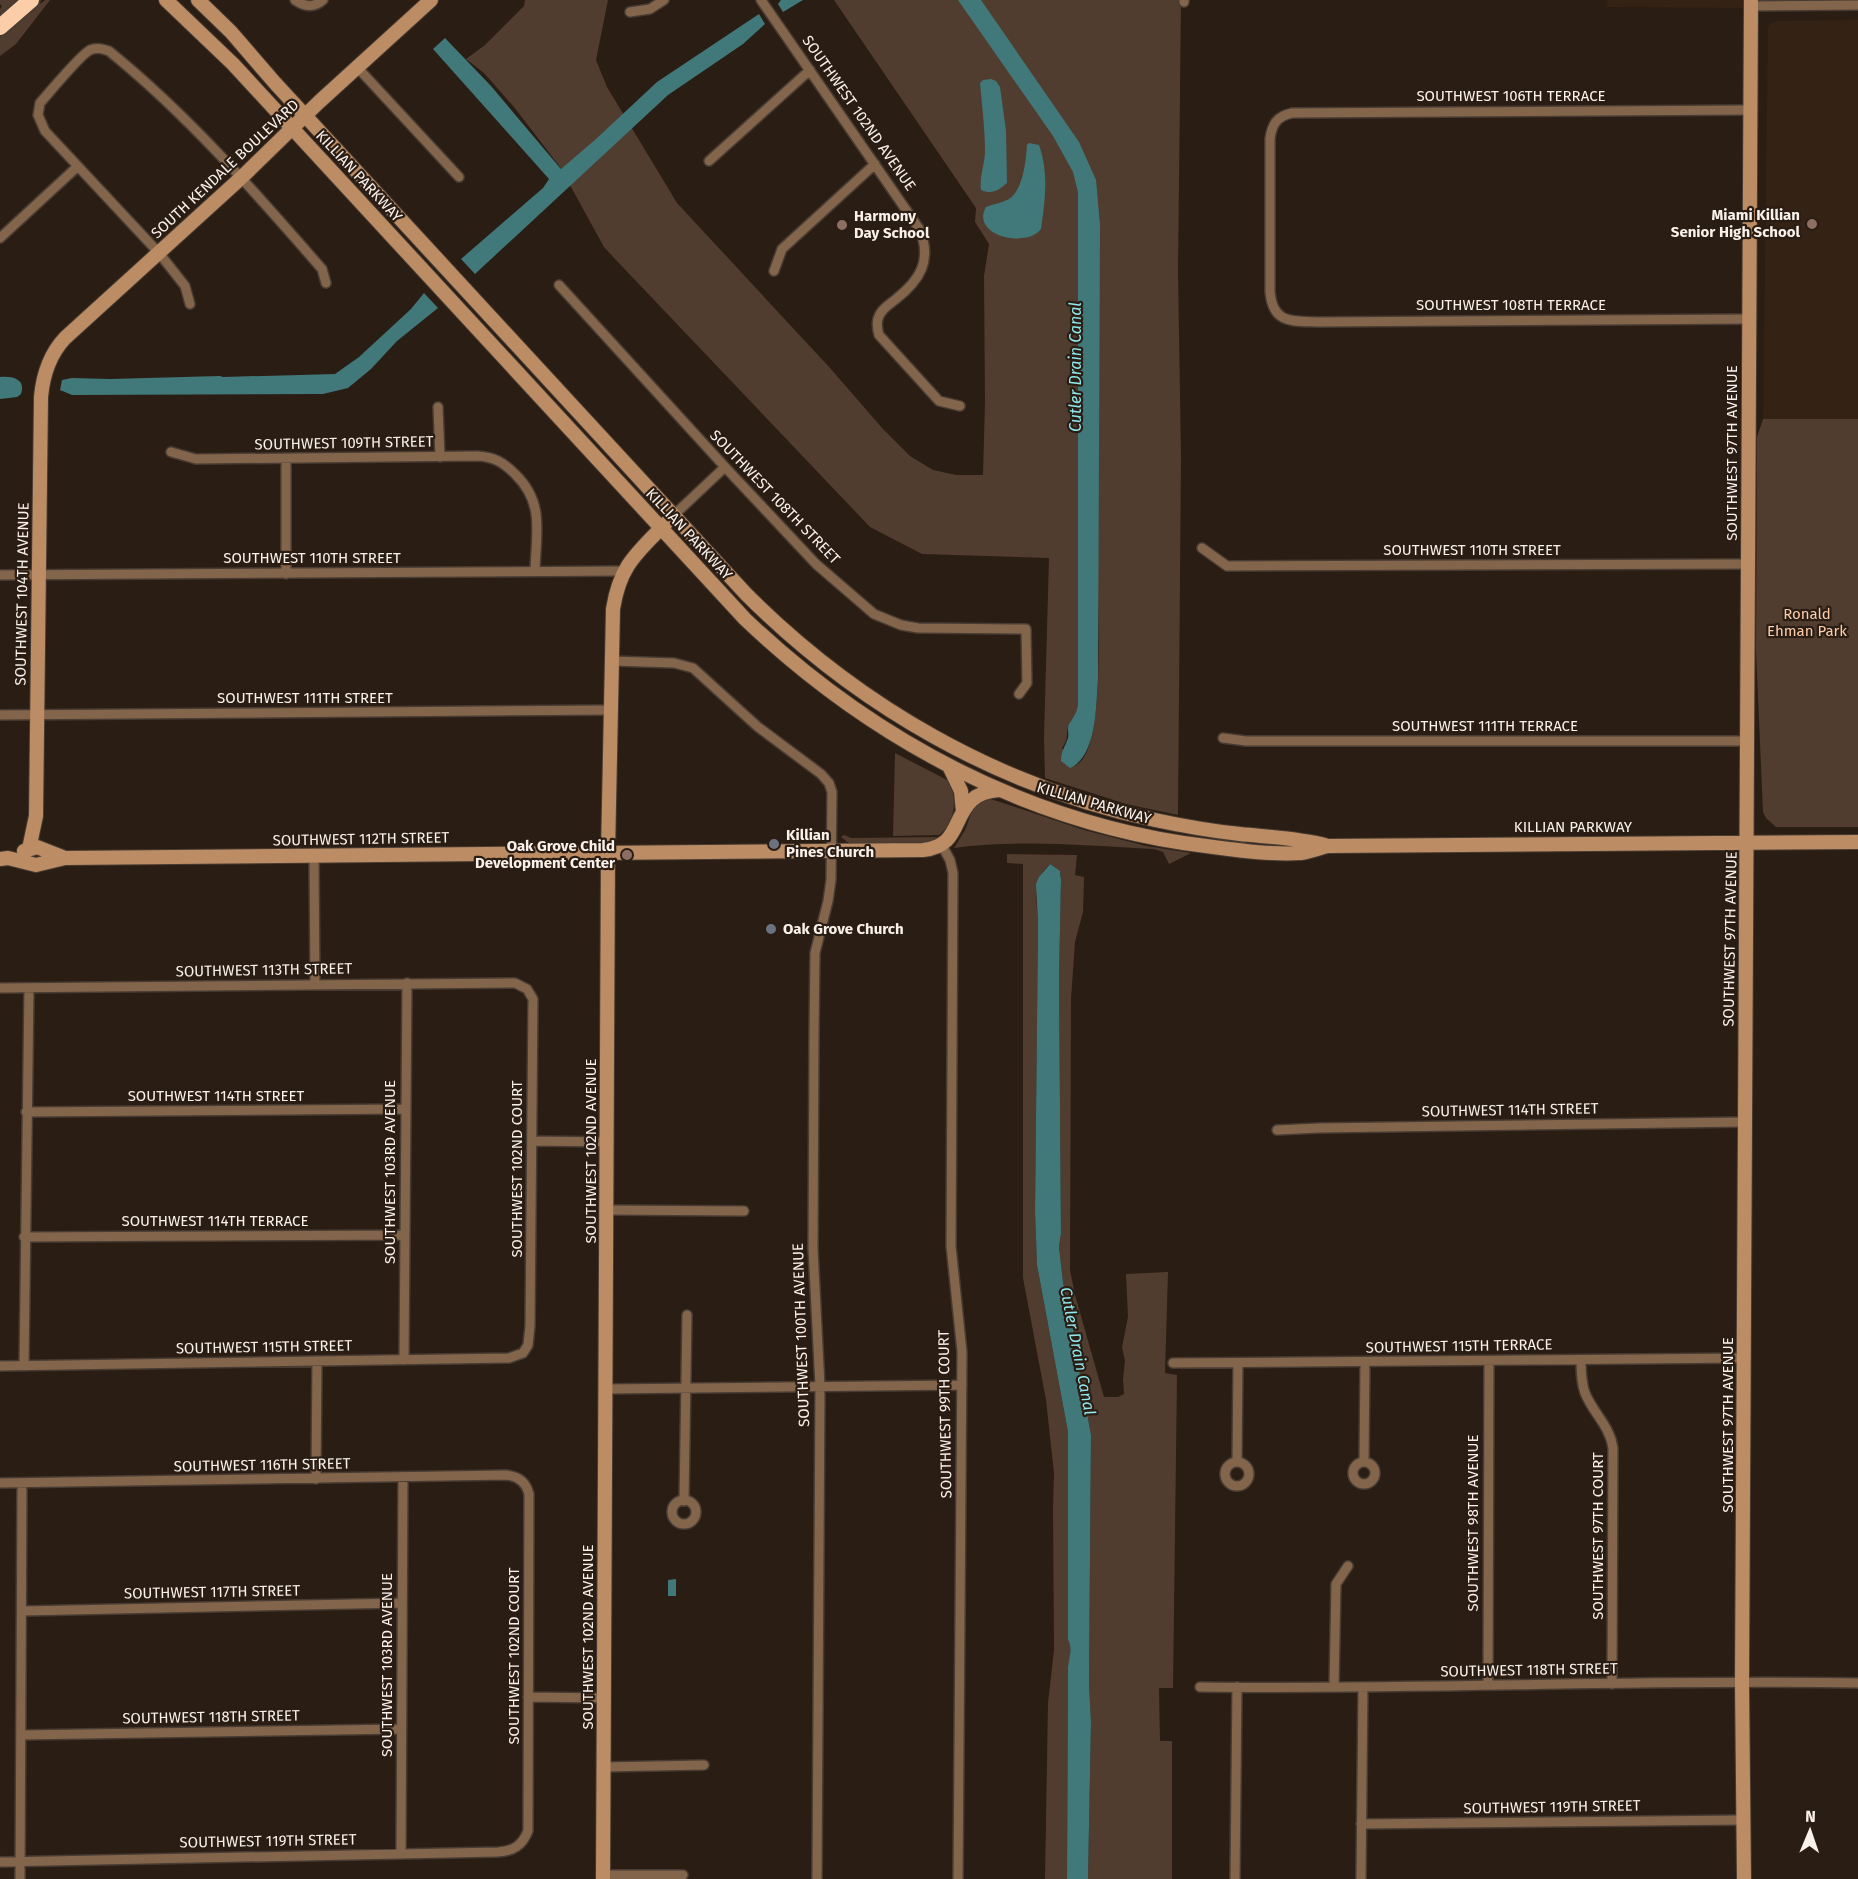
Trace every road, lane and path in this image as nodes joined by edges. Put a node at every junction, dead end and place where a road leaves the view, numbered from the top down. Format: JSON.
{"nodes":[{"id":1,"x":31,"y":0,"type":"edge"},
{"id":2,"x":166,"y":0,"type":"edge"},
{"id":3,"x":198,"y":0,"type":"edge"},
{"id":4,"x":295,"y":0,"type":"edge"},
{"id":5,"x":323,"y":0,"type":"edge"},
{"id":6,"x":430,"y":0,"type":"edge"},
{"id":7,"x":664,"y":0,"type":"edge"},
{"id":8,"x":761,"y":0,"type":"edge"},
{"id":9,"x":1751,"y":3,"type":"edge"},
{"id":10,"x":1858,"y":5,"type":"edge"},
{"id":11,"x":630,"y":12,"type":"dead end"},
{"id":12,"x":0,"y":27,"type":"edge"},
{"id":13,"x":357,"y":67,"type":"junction"},
{"id":14,"x":810,"y":70,"type":"junction"},
{"id":15,"x":1750,"y":110,"type":"junction"},
{"id":16,"x":306,"y":115,"type":"junction"},
{"id":17,"x":292,"y":129,"type":"junction"},
{"id":18,"x":709,"y":162,"type":"dead end"},
{"id":19,"x":875,"y":164,"type":"junction"},
{"id":20,"x":76,"y":167,"type":"junction"},
{"id":21,"x":242,"y":177,"type":"junction"},
{"id":22,"x":459,"y":177,"type":"dead end"},
{"id":23,"x":0,"y":238,"type":"edge"},
{"id":24,"x":159,"y":254,"type":"junction"},
{"id":25,"x":774,"y":271,"type":"dead end"},
{"id":26,"x":326,"y":284,"type":"dead end"},
{"id":27,"x":559,"y":285,"type":"dead end"},
{"id":28,"x":190,"y":304,"type":"dead end"},
{"id":29,"x":1275,"y":312,"type":"joint"},
{"id":30,"x":1749,"y":319,"type":"junction"},
{"id":31,"x":48,"y":365,"type":"joint"},
{"id":32,"x":960,"y":406,"type":"dead end"},
{"id":33,"x":438,"y":407,"type":"dead end"},
{"id":34,"x":171,"y":452,"type":"dead end"},
{"id":35,"x":440,"y":457,"type":"junction"},
{"id":36,"x":286,"y":459,"type":"junction"},
{"id":37,"x":725,"y":467,"type":"junction"},
{"id":38,"x":674,"y":515,"type":"junction"},
{"id":39,"x":661,"y":529,"type":"junction"},
{"id":40,"x":1202,"y":548,"type":"dead end"},
{"id":41,"x":1748,"y":564,"type":"junction"},
{"id":42,"x":535,"y":571,"type":"junction"},
{"id":43,"x":623,"y":571,"type":"junction"},
{"id":44,"x":286,"y":574,"type":"junction"},
{"id":45,"x":0,"y":575,"type":"edge"},
{"id":46,"x":39,"y":575,"type":"junction"},
{"id":47,"x":612,"y":661,"type":"junction"},
{"id":48,"x":1019,"y":694,"type":"dead end"},
{"id":49,"x":611,"y":710,"type":"junction"},
{"id":50,"x":0,"y":715,"type":"edge"},
{"id":51,"x":36,"y":715,"type":"junction"},
{"id":52,"x":1223,"y":738,"type":"dead end"},
{"id":53,"x":1748,"y":741,"type":"junction"},
{"id":54,"x":949,"y":766,"type":"junction"},
{"id":55,"x":999,"y":790,"type":"junction"},
{"id":56,"x":963,"y":812,"type":"junction"},
{"id":57,"x":1858,"y":842,"type":"edge"},
{"id":58,"x":1748,"y":843,"type":"junction"},
{"id":59,"x":941,"y":844,"type":"junction"},
{"id":60,"x":1328,"y":846,"type":"junction"},
{"id":61,"x":832,"y":851,"type":"junction"},
{"id":62,"x":608,"y":853,"type":"junction"},
{"id":63,"x":35,"y":854,"type":"junction"},
{"id":64,"x":314,"y":856,"type":"junction"},
{"id":65,"x":4,"y":858,"type":"edge"},
{"id":66,"x":406,"y":983,"type":"junction"},
{"id":67,"x":315,"y":984,"type":"junction"},
{"id":68,"x":28,"y":987,"type":"junction"},
{"id":69,"x":0,"y":988,"type":"edge"},
{"id":70,"x":527,"y":989,"type":"joint"},
{"id":71,"x":405,"y":1109,"type":"junction"},
{"id":72,"x":26,"y":1112,"type":"junction"},
{"id":73,"x":1744,"y":1122,"type":"junction"},
{"id":74,"x":1277,"y":1130,"type":"dead end"},
{"id":75,"x":532,"y":1141,"type":"junction"},
{"id":76,"x":607,"y":1142,"type":"junction"},
{"id":77,"x":607,"y":1210,"type":"junction"},
{"id":78,"x":744,"y":1210,"type":"dead end"},
{"id":79,"x":405,"y":1235,"type":"junction"},
{"id":80,"x":24,"y":1237,"type":"junction"},
{"id":81,"x":687,"y":1315,"type":"dead end"},
{"id":82,"x":526,"y":1349,"type":"joint"},
{"id":83,"x":1744,"y":1358,"type":"junction"},
{"id":84,"x":404,"y":1360,"type":"junction"},
{"id":85,"x":1581,"y":1360,"type":"junction"},
{"id":86,"x":317,"y":1361,"type":"junction"},
{"id":87,"x":1489,"y":1361,"type":"junction"},
{"id":88,"x":1365,"y":1362,"type":"junction"},
{"id":89,"x":1238,"y":1363,"type":"junction"},
{"id":90,"x":1173,"y":1364,"type":"dead end"},
{"id":91,"x":0,"y":1366,"type":"edge"},
{"id":92,"x":24,"y":1366,"type":"junction"},
{"id":93,"x":962,"y":1385,"type":"junction"},
{"id":94,"x":820,"y":1386,"type":"junction"},
{"id":95,"x":686,"y":1388,"type":"junction"},
{"id":96,"x":605,"y":1389,"type":"junction"},
{"id":97,"x":1364,"y":1461,"type":"dead end"},
{"id":98,"x":1237,"y":1462,"type":"dead end"},
{"id":99,"x":403,"y":1478,"type":"junction"},
{"id":100,"x":316,"y":1479,"type":"junction"},
{"id":101,"x":523,"y":1482,"type":"joint"},
{"id":102,"x":22,"y":1483,"type":"junction"},
{"id":103,"x":0,"y":1484,"type":"edge"},
{"id":104,"x":684,"y":1501,"type":"dead end"},
{"id":105,"x":1348,"y":1566,"type":"dead end"},
{"id":106,"x":402,"y":1603,"type":"junction"},
{"id":107,"x":22,"y":1611,"type":"junction"},
{"id":108,"x":1742,"y":1682,"type":"junction"},
{"id":109,"x":1858,"y":1683,"type":"edge"},
{"id":110,"x":1612,"y":1684,"type":"junction"},
{"id":111,"x":1488,"y":1685,"type":"junction"},
{"id":112,"x":1200,"y":1687,"type":"dead end"},
{"id":113,"x":1237,"y":1687,"type":"junction"},
{"id":114,"x":1363,"y":1687,"type":"junction"},
{"id":115,"x":1334,"y":1688,"type":"junction"},
{"id":116,"x":528,"y":1697,"type":"junction"},
{"id":117,"x":604,"y":1698,"type":"junction"},
{"id":118,"x":401,"y":1729,"type":"junction"},
{"id":119,"x":21,"y":1735,"type":"junction"},
{"id":120,"x":704,"y":1765,"type":"dead end"},
{"id":121,"x":604,"y":1767,"type":"junction"},
{"id":122,"x":1743,"y":1820,"type":"junction"},
{"id":123,"x":1361,"y":1824,"type":"junction"},
{"id":124,"x":528,"y":1832,"type":"joint"},
{"id":125,"x":401,"y":1853,"type":"junction"},
{"id":126,"x":0,"y":1862,"type":"edge"},
{"id":127,"x":20,"y":1862,"type":"junction"},
{"id":128,"x":683,"y":1875,"type":"dead end"},
{"id":129,"x":603,"y":1877,"type":"edge"},
{"id":130,"x":20,"y":1879,"type":"edge"},
{"id":131,"x":817,"y":1879,"type":"edge"},
{"id":132,"x":958,"y":1879,"type":"edge"},
{"id":133,"x":1235,"y":1879,"type":"edge"},
{"id":134,"x":1361,"y":1879,"type":"edge"},
{"id":135,"x":1744,"y":1879,"type":"edge"}],
"edges":[{"from":1,"to":12,"type":"highway"},
{"from":2,"to":17,"type":"street","name":"KILLIAN PARKWAY"},
{"from":3,"to":16,"type":"street","name":"KILLIAN PARKWAY"},
{"from":4,"to":5,"type":"street"},
{"from":6,"to":13,"type":"street","name":"SOUTH KENDALE BOULEVARD"},
{"from":7,"to":11,"type":"street"},
{"from":8,"to":14,"type":"street","name":"SOUTHWEST 102ND AVENUE"},
{"from":9,"to":10,"type":"street"},
{"from":9,"to":15,"type":"street","name":"SOUTHWEST 97TH AVENUE"},
{"from":13,"to":16,"type":"street","name":"SOUTH KENDALE BOULEVARD"},
{"from":13,"to":22,"type":"street"},
{"from":14,"to":18,"type":"street"},
{"from":14,"to":19,"type":"street","name":"SOUTHWEST 102ND AVENUE"},
{"from":15,"to":29,"type":"street","name":"SOUTHWEST 106TH TERRACE"},
{"from":15,"to":30,"type":"street","name":"SOUTHWEST 97TH AVENUE"},
{"from":16,"to":17,"type":"street","name":"SOUTH KENDALE BOULEVARD"},
{"from":16,"to":38,"type":"street","name":"KILLIAN PARKWAY"},
{"from":17,"to":21,"type":"street","name":"SOUTH KENDALE BOULEVARD"},
{"from":17,"to":39,"type":"street","name":"KILLIAN PARKWAY"},
{"from":19,"to":25,"type":"street"},
{"from":19,"to":32,"type":"street","name":"SOUTHWEST 102ND AVENUE"},
{"from":20,"to":21,"type":"street"},
{"from":20,"to":23,"type":"street"},
{"from":20,"to":24,"type":"street"},
{"from":21,"to":24,"type":"street","name":"SOUTH KENDALE BOULEVARD"},
{"from":21,"to":26,"type":"street"},
{"from":24,"to":28,"type":"street"},
{"from":24,"to":31,"type":"street","name":"SOUTH KENDALE BOULEVARD"},
{"from":27,"to":37,"type":"street","name":"SOUTHWEST 108TH STREET"},
{"from":29,"to":30,"type":"street","name":"SOUTHWEST 108TH TERRACE"},
{"from":30,"to":41,"type":"street","name":"SOUTHWEST 97TH AVENUE"},
{"from":31,"to":46,"type":"street","name":"SOUTHWEST 104TH AVENUE"},
{"from":33,"to":35,"type":"street"},
{"from":34,"to":36,"type":"street","name":"SOUTHWEST 109TH STREET"},
{"from":35,"to":36,"type":"street","name":"SOUTHWEST 109TH STREET"},
{"from":35,"to":42,"type":"street","name":"SOUTHWEST 109TH STREET"},
{"from":36,"to":44,"type":"street"},
{"from":37,"to":38,"type":"street","name":"SOUTHWEST 102ND AVENUE"},
{"from":37,"to":48,"type":"street","name":"SOUTHWEST 108TH STREET"},
{"from":38,"to":39,"type":"street","name":"SOUTHWEST 102ND AVENUE"},
{"from":38,"to":60,"type":"street","name":"KILLIAN PARKWAY"},
{"from":39,"to":43,"type":"street","name":"SOUTHWEST 102ND AVENUE"},
{"from":39,"to":54,"type":"street","name":"KILLIAN PARKWAY"},
{"from":40,"to":41,"type":"street","name":"SOUTHWEST 110TH STREET"},
{"from":41,"to":53,"type":"street","name":"SOUTHWEST 97TH AVENUE"},
{"from":42,"to":43,"type":"street","name":"SOUTHWEST 110TH STREET"},
{"from":42,"to":44,"type":"street","name":"SOUTHWEST 110TH STREET"},
{"from":43,"to":47,"type":"street","name":"SOUTHWEST 102ND AVENUE"},
{"from":44,"to":46,"type":"street","name":"SOUTHWEST 110TH STREET"},
{"from":45,"to":46,"type":"street","name":"SOUTHWEST 110TH STREET"},
{"from":46,"to":51,"type":"street","name":"SOUTHWEST 104TH AVENUE"},
{"from":47,"to":49,"type":"street","name":"SOUTHWEST 102ND AVENUE"},
{"from":47,"to":61,"type":"street","name":"SOUTHWEST 100TH AVENUE"},
{"from":49,"to":51,"type":"street","name":"SOUTHWEST 111TH STREET"},
{"from":49,"to":62,"type":"street","name":"SOUTHWEST 102ND AVENUE"},
{"from":50,"to":51,"type":"street","name":"SOUTHWEST 111TH STREET"},
{"from":51,"to":63,"type":"street","name":"SOUTHWEST 104TH AVENUE"},
{"from":52,"to":53,"type":"street","name":"SOUTHWEST 111TH TERRACE"},
{"from":53,"to":58,"type":"street","name":"SOUTHWEST 97TH AVENUE"},
{"from":54,"to":55,"type":"street","name":"KILLIAN PARKWAY"},
{"from":54,"to":56,"type":"street"},
{"from":55,"to":56,"type":"street"},
{"from":55,"to":60,"type":"street","name":"KILLIAN PARKWAY"},
{"from":56,"to":59,"type":"street"},
{"from":57,"to":58,"type":"street"},
{"from":58,"to":60,"type":"street","name":"KILLIAN PARKWAY"},
{"from":58,"to":73,"type":"street","name":"SOUTHWEST 97TH AVENUE"},
{"from":59,"to":61,"type":"street","name":"SOUTHWEST 112TH STREET"},
{"from":59,"to":93,"type":"street","name":"SOUTHWEST 99TH COURT"},
{"from":61,"to":62,"type":"street","name":"SOUTHWEST 112TH STREET"},
{"from":61,"to":94,"type":"street","name":"SOUTHWEST 100TH AVENUE"},
{"from":62,"to":64,"type":"street","name":"SOUTHWEST 112TH STREET"},
{"from":62,"to":76,"type":"street","name":"SOUTHWEST 102ND AVENUE"},
{"from":63,"to":64,"type":"street","name":"SOUTHWEST 112TH STREET"},
{"from":63,"to":65,"type":"street"},
{"from":64,"to":67,"type":"street"},
{"from":66,"to":67,"type":"street","name":"SOUTHWEST 113TH STREET"},
{"from":66,"to":70,"type":"street","name":"SOUTHWEST 113TH STREET"},
{"from":66,"to":71,"type":"street","name":"SOUTHWEST 103RD AVENUE"},
{"from":67,"to":68,"type":"street","name":"SOUTHWEST 113TH STREET"},
{"from":68,"to":69,"type":"street","name":"SOUTHWEST 113TH STREET"},
{"from":68,"to":72,"type":"street"},
{"from":70,"to":75,"type":"street","name":"SOUTHWEST 102ND COURT"},
{"from":71,"to":72,"type":"street","name":"SOUTHWEST 114TH STREET"},
{"from":71,"to":79,"type":"street","name":"SOUTHWEST 103RD AVENUE"},
{"from":72,"to":80,"type":"street"},
{"from":73,"to":74,"type":"street","name":"SOUTHWEST 114TH STREET"},
{"from":73,"to":83,"type":"street","name":"SOUTHWEST 97TH AVENUE"},
{"from":75,"to":76,"type":"street"},
{"from":75,"to":82,"type":"street","name":"SOUTHWEST 102ND COURT"},
{"from":76,"to":77,"type":"street","name":"SOUTHWEST 102ND AVENUE"},
{"from":77,"to":78,"type":"street"},
{"from":77,"to":96,"type":"street","name":"SOUTHWEST 102ND AVENUE"},
{"from":79,"to":80,"type":"street","name":"SOUTHWEST 114TH TERRACE"},
{"from":79,"to":84,"type":"street","name":"SOUTHWEST 103RD AVENUE"},
{"from":80,"to":92,"type":"street"},
{"from":81,"to":95,"type":"street"},
{"from":82,"to":84,"type":"street","name":"SOUTHWEST 115TH STREET"},
{"from":83,"to":85,"type":"street","name":"SOUTHWEST 115TH TERRACE"},
{"from":83,"to":108,"type":"street","name":"SOUTHWEST 97TH AVENUE"},
{"from":84,"to":86,"type":"street","name":"SOUTHWEST 115TH STREET"},
{"from":85,"to":87,"type":"street","name":"SOUTHWEST 115TH TERRACE"},
{"from":85,"to":110,"type":"street","name":"SOUTHWEST 97TH COURT"},
{"from":86,"to":92,"type":"street","name":"SOUTHWEST 115TH STREET"},
{"from":86,"to":100,"type":"street"},
{"from":87,"to":88,"type":"street","name":"SOUTHWEST 115TH TERRACE"},
{"from":87,"to":111,"type":"street","name":"SOUTHWEST 98TH AVENUE"},
{"from":88,"to":89,"type":"street","name":"SOUTHWEST 115TH TERRACE"},
{"from":88,"to":97,"type":"street"},
{"from":89,"to":90,"type":"street","name":"SOUTHWEST 115TH TERRACE"},
{"from":89,"to":98,"type":"street"},
{"from":91,"to":92,"type":"street","name":"SOUTHWEST 115TH STREET"},
{"from":93,"to":94,"type":"street"},
{"from":93,"to":132,"type":"street","name":"SOUTHWEST 99TH COURT"},
{"from":94,"to":95,"type":"street"},
{"from":94,"to":131,"type":"street","name":"SOUTHWEST 100TH AVENUE"},
{"from":95,"to":96,"type":"street"},
{"from":95,"to":104,"type":"street"},
{"from":96,"to":117,"type":"street","name":"SOUTHWEST 102ND AVENUE"},
{"from":99,"to":100,"type":"street","name":"SOUTHWEST 116TH STREET"},
{"from":99,"to":101,"type":"street","name":"SOUTHWEST 116TH STREET"},
{"from":99,"to":106,"type":"street","name":"SOUTHWEST 103RD AVENUE"},
{"from":100,"to":102,"type":"street","name":"SOUTHWEST 116TH STREET"},
{"from":101,"to":116,"type":"street","name":"SOUTHWEST 102ND COURT"},
{"from":102,"to":103,"type":"street","name":"SOUTHWEST 116TH STREET"},
{"from":102,"to":107,"type":"street"},
{"from":105,"to":115,"type":"street"},
{"from":106,"to":107,"type":"street","name":"SOUTHWEST 117TH STREET"},
{"from":106,"to":118,"type":"street","name":"SOUTHWEST 103RD AVENUE"},
{"from":107,"to":119,"type":"street"},
{"from":108,"to":109,"type":"street","name":"SOUTHWEST 118TH STREET"},
{"from":108,"to":110,"type":"street","name":"SOUTHWEST 118TH STREET"},
{"from":108,"to":122,"type":"street","name":"SOUTHWEST 97TH AVENUE"},
{"from":110,"to":111,"type":"street","name":"SOUTHWEST 118TH STREET"},
{"from":111,"to":114,"type":"street","name":"SOUTHWEST 118TH STREET"},
{"from":112,"to":113,"type":"street","name":"SOUTHWEST 118TH STREET"},
{"from":113,"to":115,"type":"street","name":"SOUTHWEST 118TH STREET"},
{"from":113,"to":133,"type":"street"},
{"from":114,"to":115,"type":"street","name":"SOUTHWEST 118TH STREET"},
{"from":114,"to":123,"type":"street"},
{"from":116,"to":117,"type":"street"},
{"from":116,"to":124,"type":"street","name":"SOUTHWEST 102ND COURT"},
{"from":117,"to":121,"type":"street","name":"SOUTHWEST 102ND AVENUE"},
{"from":118,"to":119,"type":"street","name":"SOUTHWEST 118TH STREET"},
{"from":118,"to":125,"type":"street","name":"SOUTHWEST 103RD AVENUE"},
{"from":119,"to":127,"type":"street"},
{"from":120,"to":121,"type":"street"},
{"from":121,"to":129,"type":"street","name":"SOUTHWEST 102ND AVENUE"},
{"from":122,"to":123,"type":"street","name":"SOUTHWEST 119TH STREET"},
{"from":122,"to":135,"type":"street","name":"SOUTHWEST 97TH AVENUE"},
{"from":123,"to":134,"type":"street"},
{"from":124,"to":125,"type":"street","name":"SOUTHWEST 119TH STREET"},
{"from":125,"to":127,"type":"street","name":"SOUTHWEST 119TH STREET"},
{"from":126,"to":127,"type":"street","name":"SOUTHWEST 119TH STREET"},
{"from":127,"to":130,"type":"street"},
{"from":128,"to":129,"type":"street"}]}
